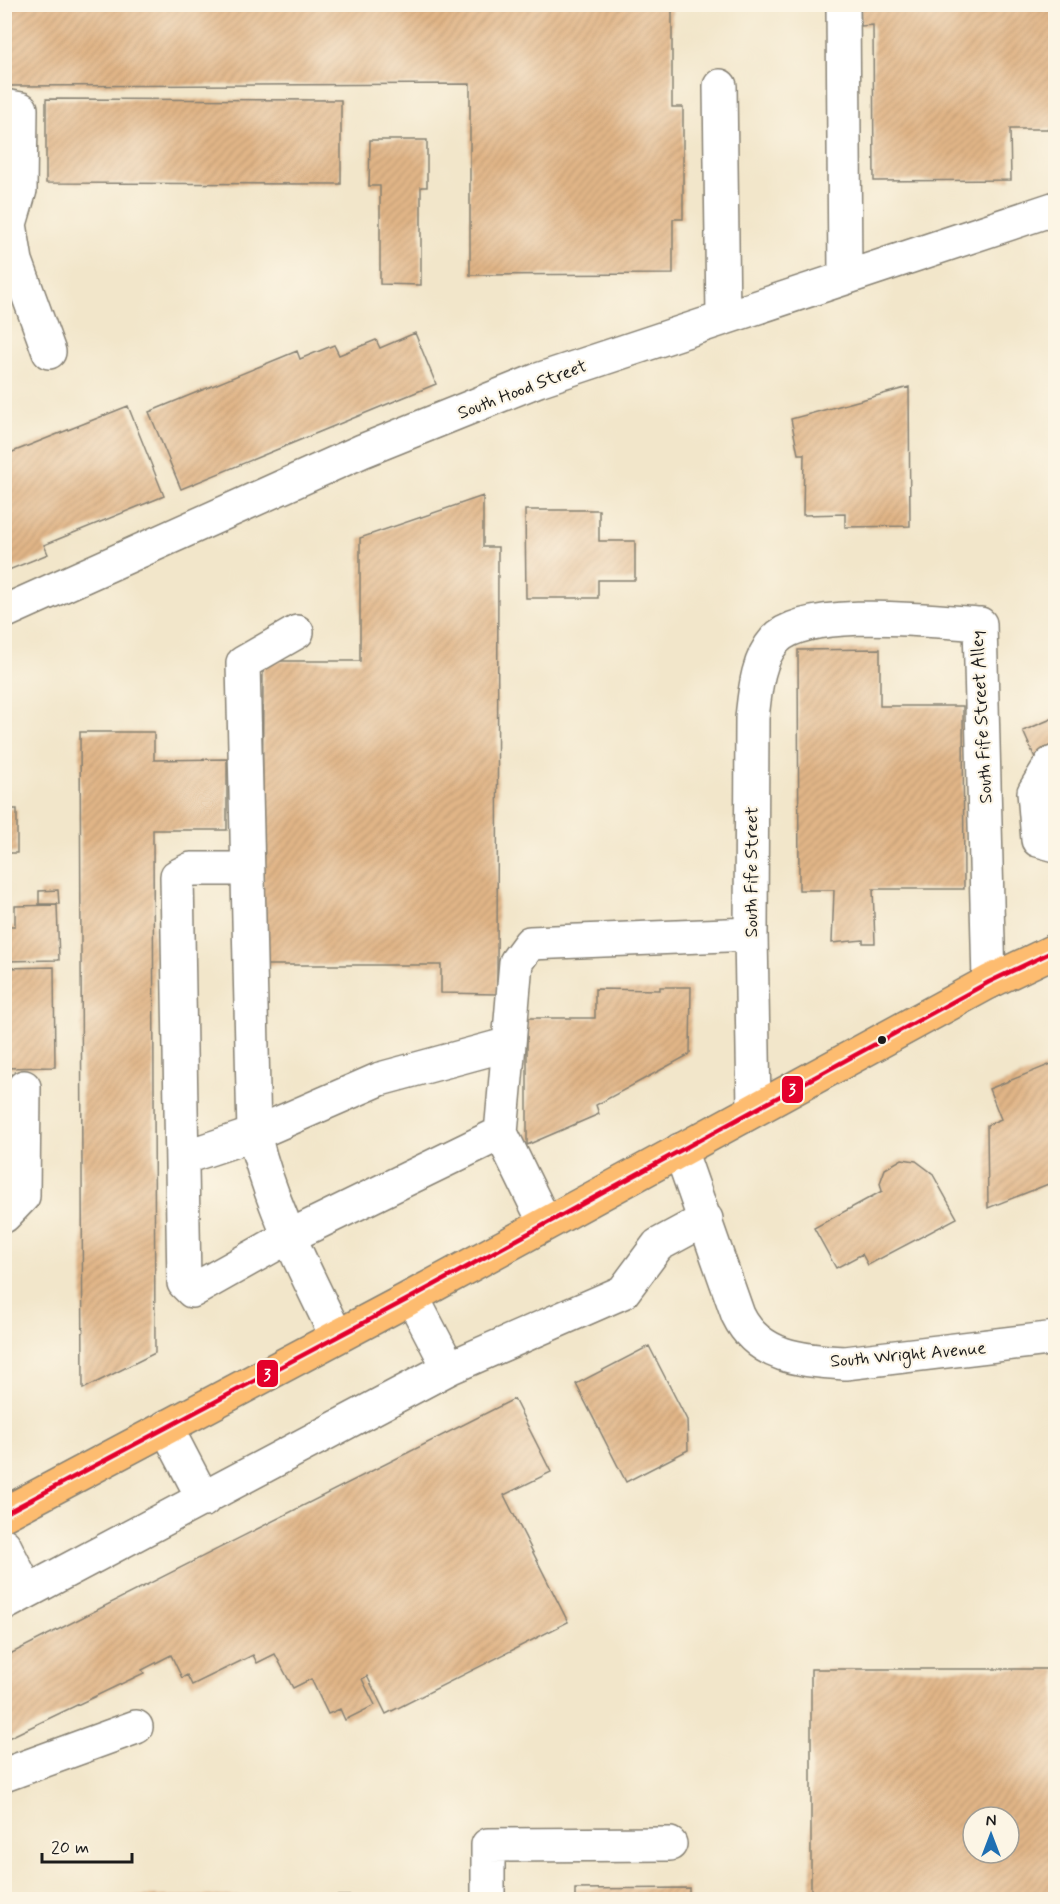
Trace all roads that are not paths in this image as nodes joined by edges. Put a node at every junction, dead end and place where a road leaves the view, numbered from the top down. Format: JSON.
{"nodes":[{"id":1,"x":843,"y":4,"type":"edge"},
{"id":2,"x":720,"y":86,"type":"dead end"},
{"id":3,"x":4,"y":106,"type":"edge"},
{"id":4,"x":1056,"y":208,"type":"edge"},
{"id":5,"x":7,"y":224,"type":"edge"},
{"id":6,"x":10,"y":261,"type":"edge"},
{"id":7,"x":845,"y":277,"type":"junction"},
{"id":8,"x":723,"y":318,"type":"junction"},
{"id":9,"x":49,"y":352,"type":"dead end"},
{"id":10,"x":4,"y":612,"type":"edge"},
{"id":11,"x":297,"y":632,"type":"dead end"},
{"id":12,"x":774,"y":640,"type":"joint"},
{"id":13,"x":1056,"y":762,"type":"edge"},
{"id":14,"x":1056,"y":845,"type":"edge"},
{"id":15,"x":247,"y":869,"type":"junction"},
{"id":16,"x":751,"y":934,"type":"junction"},
{"id":17,"x":1056,"y":950,"type":"edge"},
{"id":18,"x":989,"y":982,"type":"junction"},
{"id":19,"x":508,"y":1044,"type":"junction"},
{"id":20,"x":24,"y":1087,"type":"dead end"},
{"id":21,"x":754,"y":1108,"type":"junction"},
{"id":22,"x":501,"y":1133,"type":"junction"},
{"id":23,"x":254,"y":1134,"type":"junction"},
{"id":24,"x":681,"y":1149,"type":"junction"},
{"id":25,"x":182,"y":1158,"type":"junction"},
{"id":26,"x":4,"y":1216,"type":"edge"},
{"id":27,"x":706,"y":1219,"type":"junction"},
{"id":28,"x":545,"y":1222,"type":"junction"},
{"id":29,"x":288,"y":1237,"type":"junction"},
{"id":30,"x":411,"y":1297,"type":"junction"},
{"id":31,"x":336,"y":1335,"type":"junction"},
{"id":32,"x":1056,"y":1338,"type":"edge"},
{"id":33,"x":449,"y":1368,"type":"junction"},
{"id":34,"x":166,"y":1427,"type":"junction"},
{"id":35,"x":204,"y":1500,"type":"junction"},
{"id":36,"x":4,"y":1514,"type":"edge"},
{"id":37,"x":4,"y":1545,"type":"edge"},
{"id":38,"x":16,"y":1598,"type":"edge"},
{"id":39,"x":136,"y":1727,"type":"dead end"},
{"id":40,"x":4,"y":1774,"type":"edge"},
{"id":41,"x":670,"y":1844,"type":"dead end"},
{"id":42,"x":488,"y":1899,"type":"edge"}],
"edges":[{"from":1,"to":7,"type":"street"},
{"from":2,"to":8,"type":"street"},
{"from":3,"to":5,"type":"street"},
{"from":4,"to":7,"type":"street","name":"South Hood Street"},
{"from":5,"to":6,"type":"street"},
{"from":6,"to":9,"type":"street"},
{"from":7,"to":8,"type":"street","name":"South Hood Street"},
{"from":8,"to":10,"type":"street","name":"South Hood Street"},
{"from":11,"to":15,"type":"street"},
{"from":12,"to":16,"type":"street","name":"South Fife Street"},
{"from":12,"to":18,"type":"street","name":"South Fife Street Alley"},
{"from":13,"to":14,"type":"street"},
{"from":15,"to":23,"type":"street"},
{"from":15,"to":25,"type":"street"},
{"from":16,"to":19,"type":"street"},
{"from":16,"to":21,"type":"street","name":"South Fife Street"},
{"from":17,"to":18,"type":"main road"},
{"from":18,"to":21,"type":"main road"},
{"from":19,"to":22,"type":"street"},
{"from":19,"to":23,"type":"street"},
{"from":20,"to":26,"type":"street"},
{"from":21,"to":24,"type":"main road"},
{"from":22,"to":28,"type":"street"},
{"from":22,"to":29,"type":"street"},
{"from":23,"to":25,"type":"street"},
{"from":23,"to":29,"type":"street"},
{"from":24,"to":27,"type":"street","name":"South Wright Avenue"},
{"from":24,"to":28,"type":"main road"},
{"from":25,"to":29,"type":"street"},
{"from":27,"to":32,"type":"street","name":"South Wright Avenue"},
{"from":27,"to":33,"type":"street"},
{"from":28,"to":30,"type":"main road"},
{"from":29,"to":31,"type":"street"},
{"from":30,"to":31,"type":"main road"},
{"from":30,"to":33,"type":"street"},
{"from":31,"to":34,"type":"main road"},
{"from":33,"to":35,"type":"street"},
{"from":34,"to":35,"type":"street"},
{"from":34,"to":36,"type":"main road"},
{"from":35,"to":38,"type":"street"},
{"from":37,"to":38,"type":"street"},
{"from":39,"to":40,"type":"street"},
{"from":41,"to":42,"type":"street"}]}
